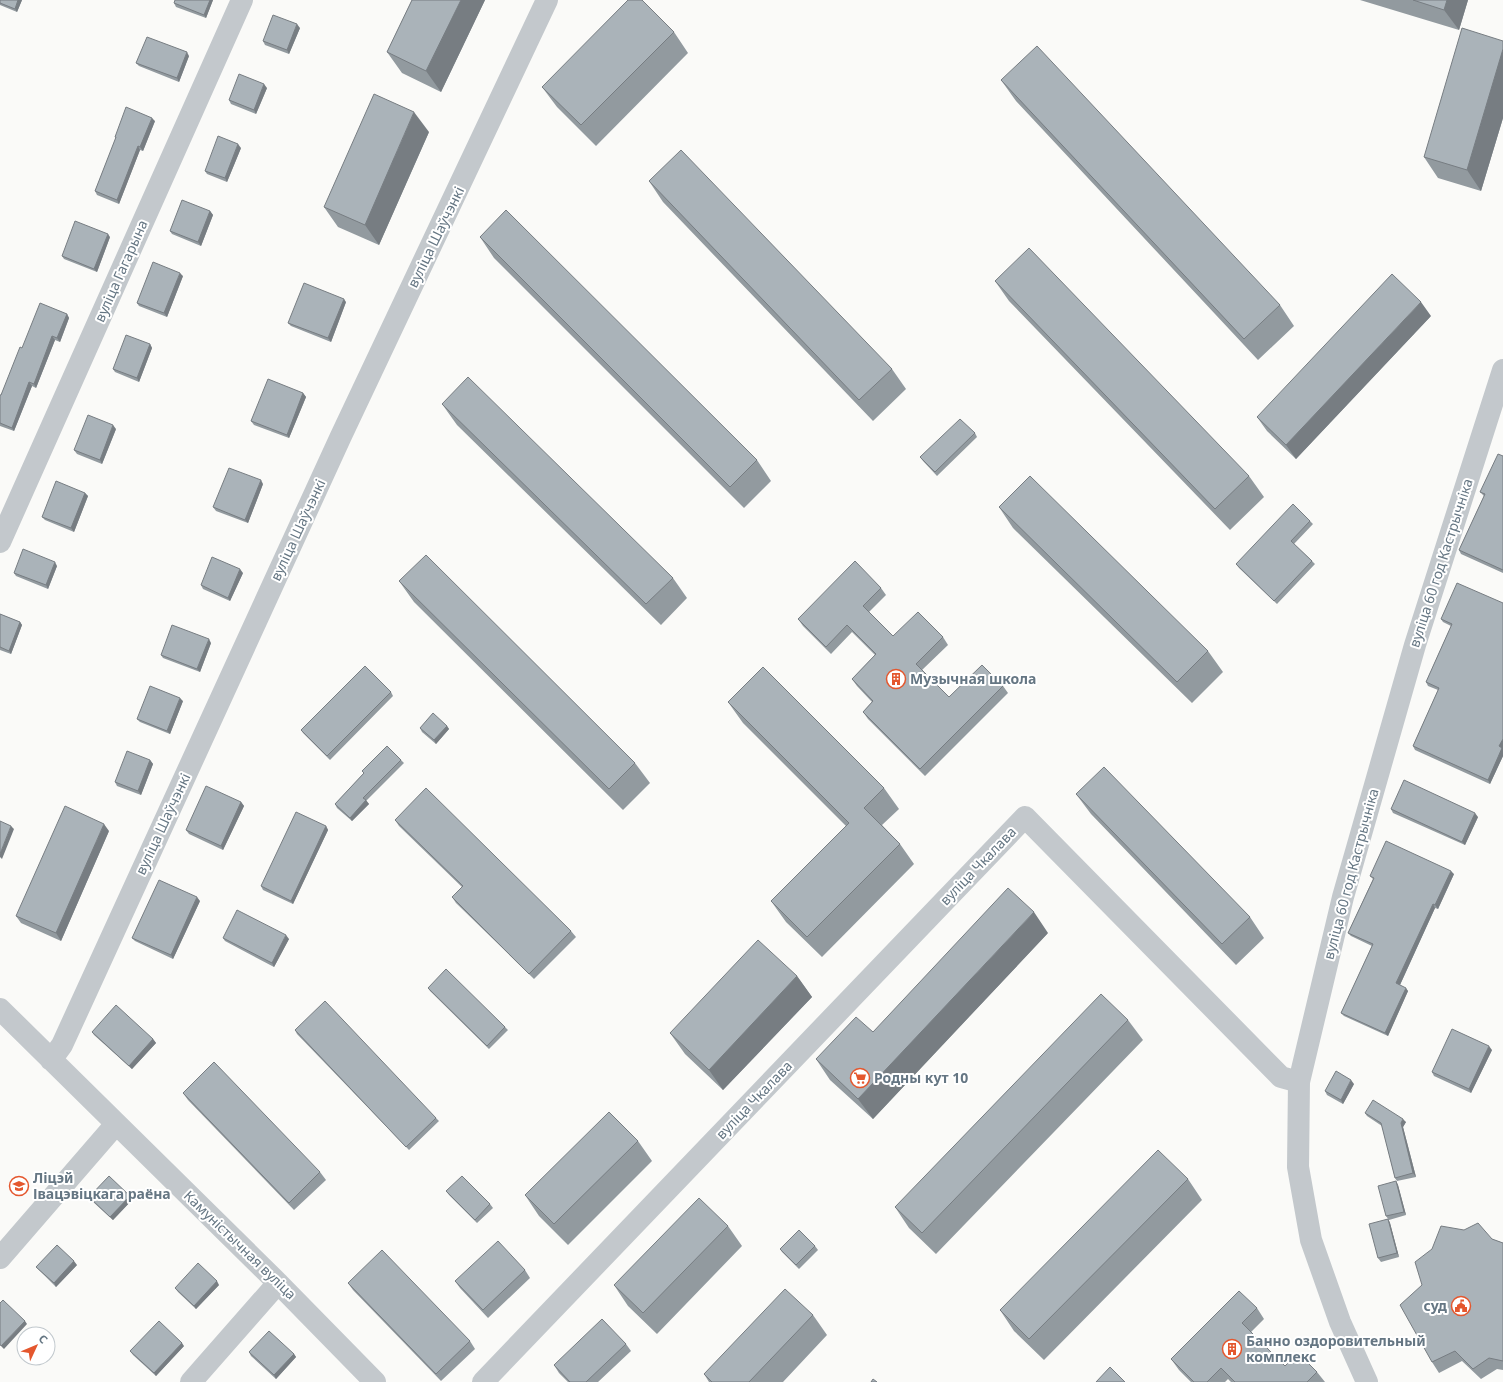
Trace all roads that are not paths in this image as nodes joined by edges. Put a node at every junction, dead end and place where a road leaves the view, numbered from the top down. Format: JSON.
{"nodes":[{"id":1,"x":242,"y":0,"type":"edge"},
{"id":2,"x":547,"y":0,"type":"edge"},
{"id":3,"x":1503,"y":370,"type":"edge"},
{"id":4,"x":0,"y":542,"type":"edge"},
{"id":5,"x":0,"y":1009,"type":"edge"},
{"id":6,"x":51,"y":1060,"type":"junction"},
{"id":7,"x":1299,"y":1082,"type":"junction"},
{"id":8,"x":116,"y":1124,"type":"junction"},
{"id":9,"x":0,"y":1258,"type":"edge"},
{"id":10,"x":278,"y":1282,"type":"junction"},
{"id":11,"x":191,"y":1382,"type":"edge"},
{"id":12,"x":375,"y":1382,"type":"edge"},
{"id":13,"x":483,"y":1382,"type":"edge"},
{"id":14,"x":1367,"y":1382,"type":"edge"}],
"edges":[{"from":1,"to":4,"type":"street","name":"вуліца Гагарына"},
{"from":2,"to":6,"type":"street","name":"вуліца Шаўчэнкі"},
{"from":3,"to":7,"type":"street","name":"вуліца 60 год Кастрычніка"},
{"from":5,"to":6,"type":"street","name":"Камуністычная вуліца"},
{"from":6,"to":8,"type":"street","name":"Камуністычная вуліца"},
{"from":7,"to":13,"type":"street","name":"вуліца Чкалава"},
{"from":7,"to":14,"type":"street","name":"вуліца 60 год Кастрычніка"},
{"from":8,"to":9,"type":"street"},
{"from":8,"to":10,"type":"street","name":"Камуністычная вуліца"},
{"from":10,"to":11,"type":"street"},
{"from":10,"to":12,"type":"street","name":"Камуністычная вуліца"}]}
